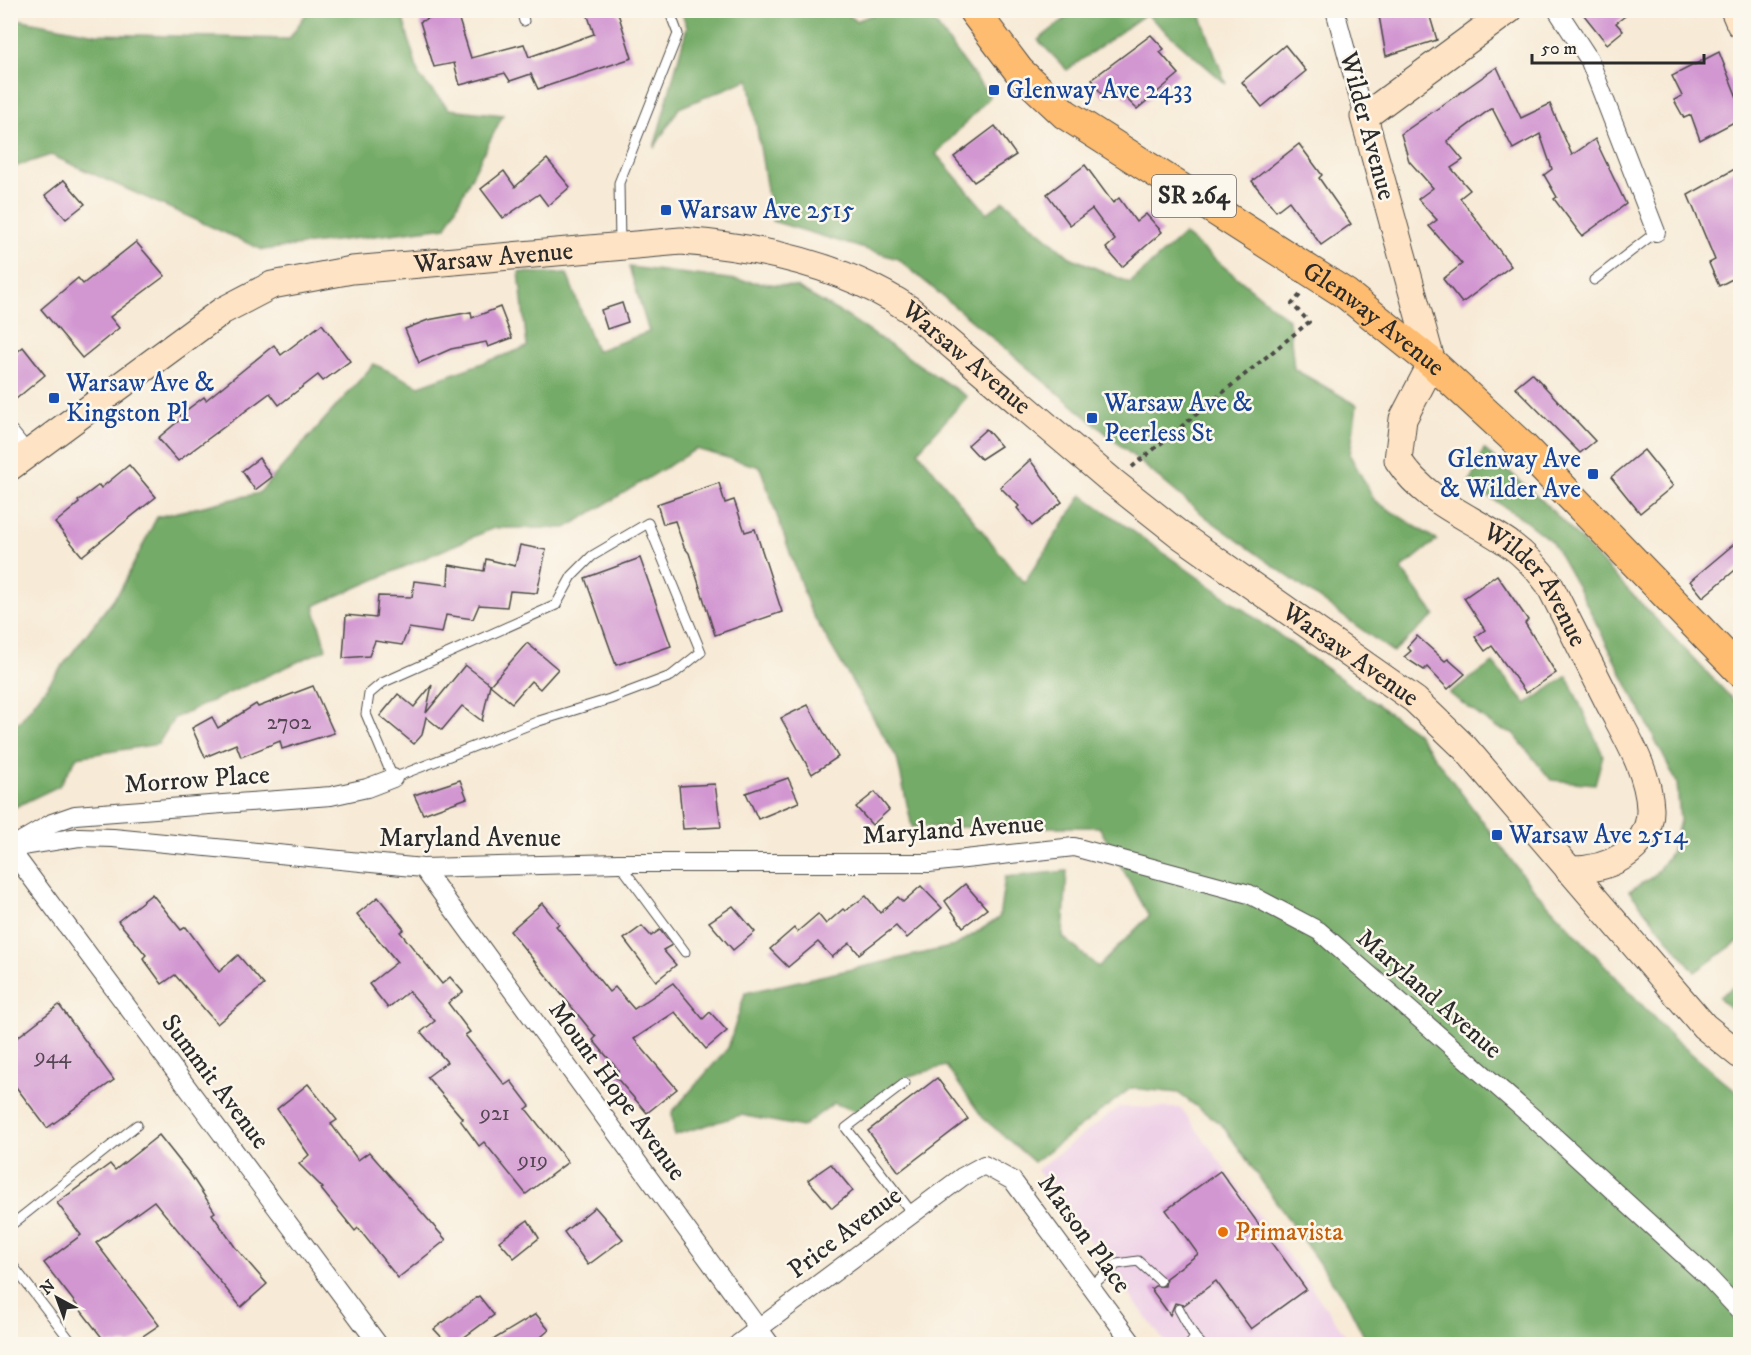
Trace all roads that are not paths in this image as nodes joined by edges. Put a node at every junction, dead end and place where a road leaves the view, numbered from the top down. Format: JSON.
{"nodes":[{"id":1,"x":521,"y":10,"type":"edge"},
{"id":2,"x":669,"y":10,"type":"edge"},
{"id":3,"x":973,"y":10,"type":"edge"},
{"id":4,"x":1335,"y":10,"type":"edge"},
{"id":5,"x":1509,"y":10,"type":"edge"},
{"id":6,"x":1557,"y":10,"type":"edge"},
{"id":7,"x":1734,"y":10,"type":"edge"},
{"id":8,"x":524,"y":21,"type":"dead end"},
{"id":9,"x":1740,"y":24,"type":"edge"},
{"id":10,"x":1364,"y":117,"type":"junction"},
{"id":11,"x":1656,"y":232,"type":"joint"},
{"id":12,"x":620,"y":246,"type":"junction"},
{"id":13,"x":1594,"y":280,"type":"dead end"},
{"id":14,"x":1432,"y":363,"type":"junction"},
{"id":15,"x":10,"y":434,"type":"edge"},
{"id":16,"x":19,"y":461,"type":"edge"},
{"id":17,"x":1740,"y":671,"type":"edge"},
{"id":18,"x":393,"y":778,"type":"junction"},
{"id":19,"x":10,"y":848,"type":"edge"},
{"id":20,"x":619,"y":863,"type":"junction"},
{"id":21,"x":423,"y":868,"type":"junction"},
{"id":22,"x":1569,"y":870,"type":"junction"},
{"id":23,"x":684,"y":952,"type":"dead end"},
{"id":24,"x":1740,"y":1055,"type":"edge"},
{"id":25,"x":905,"y":1083,"type":"dead end"},
{"id":26,"x":137,"y":1125,"type":"dead end"},
{"id":27,"x":984,"y":1165,"type":"joint"},
{"id":28,"x":913,"y":1214,"type":"junction"},
{"id":29,"x":10,"y":1226,"type":"edge"},
{"id":30,"x":10,"y":1262,"type":"edge"},
{"id":31,"x":1160,"y":1281,"type":"dead end"},
{"id":32,"x":1090,"y":1287,"type":"junction"},
{"id":33,"x":1179,"y":1309,"type":"dead end"},
{"id":34,"x":1740,"y":1311,"type":"edge"},
{"id":35,"x":759,"y":1329,"type":"junction"},
{"id":36,"x":1195,"y":1342,"type":"edge"},
{"id":37,"x":74,"y":1344,"type":"edge"},
{"id":38,"x":378,"y":1344,"type":"edge"},
{"id":39,"x":738,"y":1344,"type":"edge"},
{"id":40,"x":770,"y":1344,"type":"edge"},
{"id":41,"x":1133,"y":1344,"type":"edge"}],
"edges":[{"from":1,"to":8,"type":"lane"},
{"from":2,"to":12,"type":"lane"},
{"from":3,"to":14,"type":"main road","name":"Glenway Avenue","number":"SR 264"},
{"from":4,"to":10,"type":"street","name":"Wilder Avenue"},
{"from":5,"to":10,"type":"main road"},
{"from":6,"to":11,"type":"street"},
{"from":7,"to":9,"type":"main road"},
{"from":10,"to":14,"type":"main road","name":"Wilder Avenue"},
{"from":11,"to":13,"type":"lane"},
{"from":12,"to":16,"type":"main road","name":"Warsaw Avenue"},
{"from":12,"to":22,"type":"main road","name":"Warsaw Avenue"},
{"from":14,"to":17,"type":"main road","name":"Glenway Avenue","number":"SR 264"},
{"from":14,"to":22,"type":"main road","name":"Wilder Avenue"},
{"from":15,"to":16,"type":"street"},
{"from":18,"to":18,"type":"lane"},
{"from":18,"to":19,"type":"street","name":"Morrow Place"},
{"from":19,"to":21,"type":"street","name":"Maryland Avenue"},
{"from":19,"to":38,"type":"street","name":"Summit Avenue"},
{"from":20,"to":21,"type":"street","name":"Maryland Avenue"},
{"from":20,"to":23,"type":"lane"},
{"from":20,"to":34,"type":"street","name":"Maryland Avenue"},
{"from":21,"to":35,"type":"street","name":"Mount Hope Avenue"},
{"from":22,"to":24,"type":"main road","name":"Warsaw Avenue"},
{"from":25,"to":28,"type":"lane"},
{"from":26,"to":29,"type":"lane"},
{"from":27,"to":28,"type":"street","name":"Price Avenue"},
{"from":27,"to":32,"type":"street","name":"Matson Place"},
{"from":28,"to":35,"type":"street","name":"Price Avenue"},
{"from":30,"to":37,"type":"lane"},
{"from":31,"to":32,"type":"lane"},
{"from":32,"to":41,"type":"street","name":"Matson Place"},
{"from":33,"to":36,"type":"lane"},
{"from":35,"to":39,"type":"street","name":"Price Avenue"},
{"from":35,"to":40,"type":"street","name":"Mount Hope Avenue"}]}
